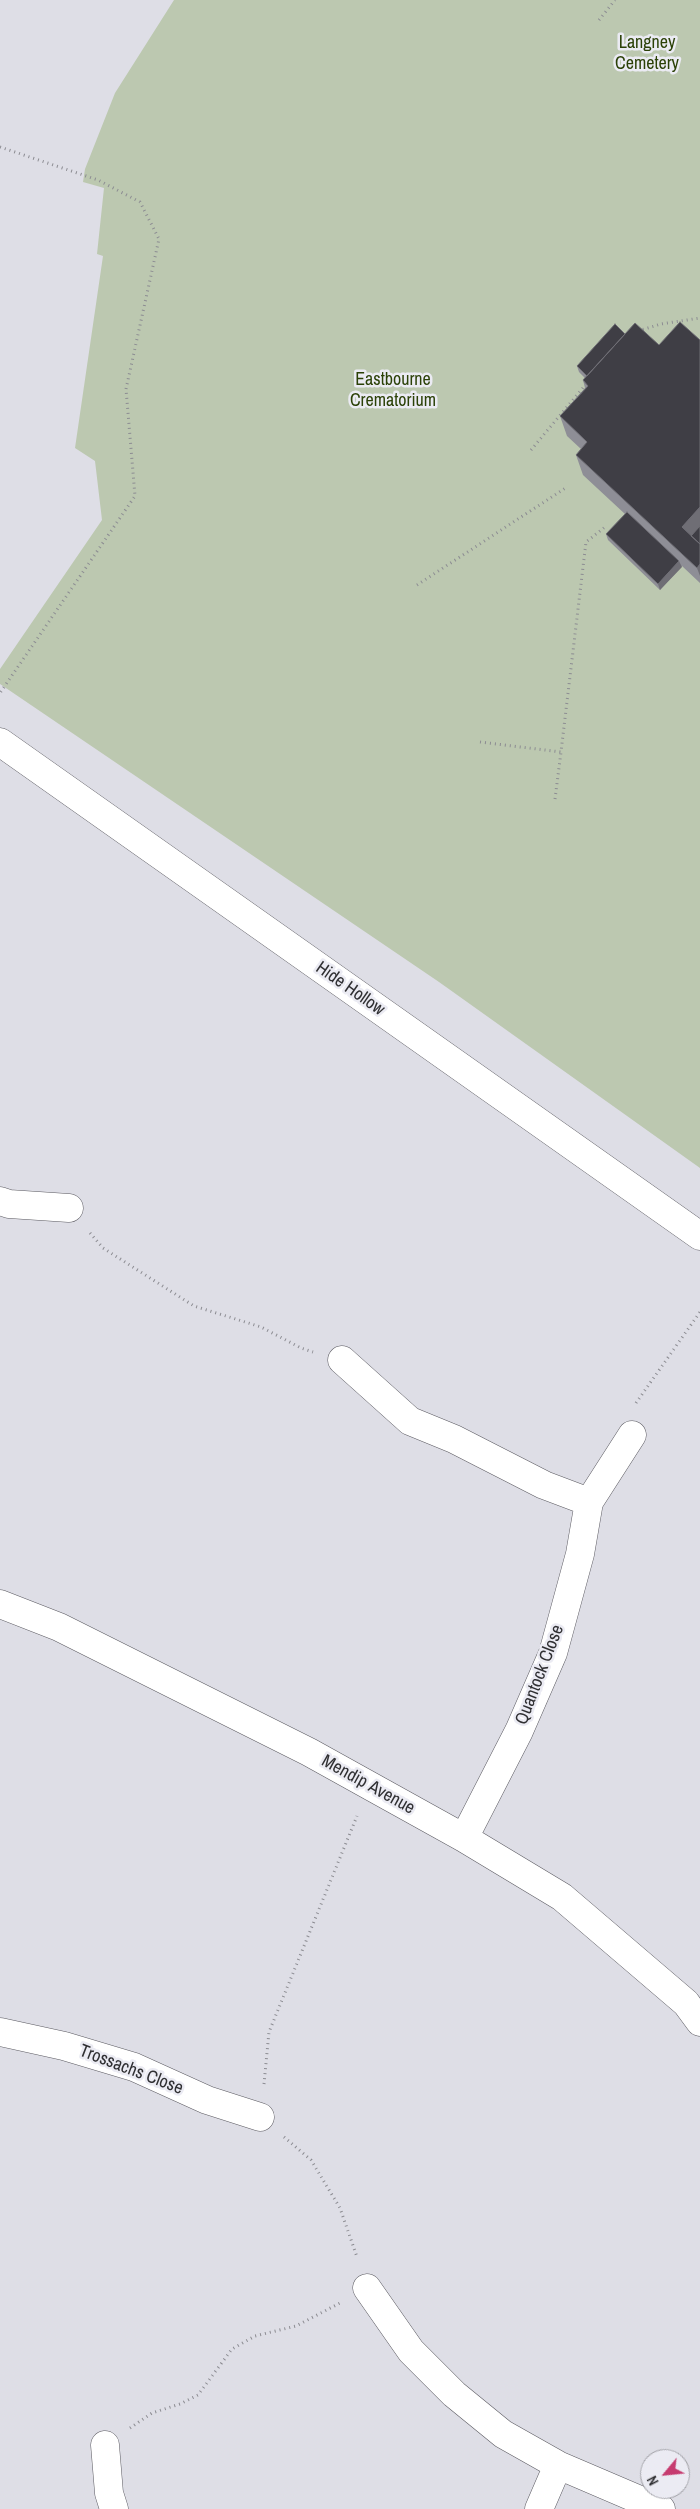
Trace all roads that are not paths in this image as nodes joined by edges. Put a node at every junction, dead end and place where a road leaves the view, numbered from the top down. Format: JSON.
{"nodes":[{"id":1,"x":0,"y":742,"type":"edge"},
{"id":2,"x":0,"y":1201,"type":"edge"},
{"id":3,"x":69,"y":1208,"type":"road end"},
{"id":4,"x":700,"y":1236,"type":"edge"},
{"id":5,"x":342,"y":1360,"type":"road end"},
{"id":6,"x":632,"y":1435,"type":"road end"},
{"id":7,"x":589,"y":1502,"type":"junction"},
{"id":8,"x":0,"y":1604,"type":"edge"},
{"id":9,"x":464,"y":1838,"type":"junction"},
{"id":10,"x":700,"y":2022,"type":"edge"},
{"id":11,"x":0,"y":2032,"type":"edge"},
{"id":12,"x":260,"y":2117,"type":"road end"},
{"id":13,"x":368,"y":2288,"type":"road end"},
{"id":14,"x":105,"y":2445,"type":"road end"},
{"id":15,"x":558,"y":2466,"type":"junction"},
{"id":16,"x":114,"y":2509,"type":"edge"},
{"id":17,"x":539,"y":2509,"type":"edge"},
{"id":18,"x":660,"y":2509,"type":"edge"}],
"edges":[{"from":1,"to":4,"type":"street","name":"Hide Hollow"},
{"from":2,"to":3,"type":"street"},
{"from":5,"to":7,"type":"street"},
{"from":6,"to":7,"type":"street","name":"Quantock Close"},
{"from":7,"to":9,"type":"street","name":"Quantock Close"},
{"from":8,"to":9,"type":"street","name":"Mendip Avenue"},
{"from":9,"to":10,"type":"street","name":"Mendip Avenue"},
{"from":11,"to":12,"type":"street","name":"Trossachs Close"},
{"from":13,"to":15,"type":"street"},
{"from":14,"to":16,"type":"street"},
{"from":15,"to":17,"type":"street"},
{"from":15,"to":18,"type":"street"}]}
